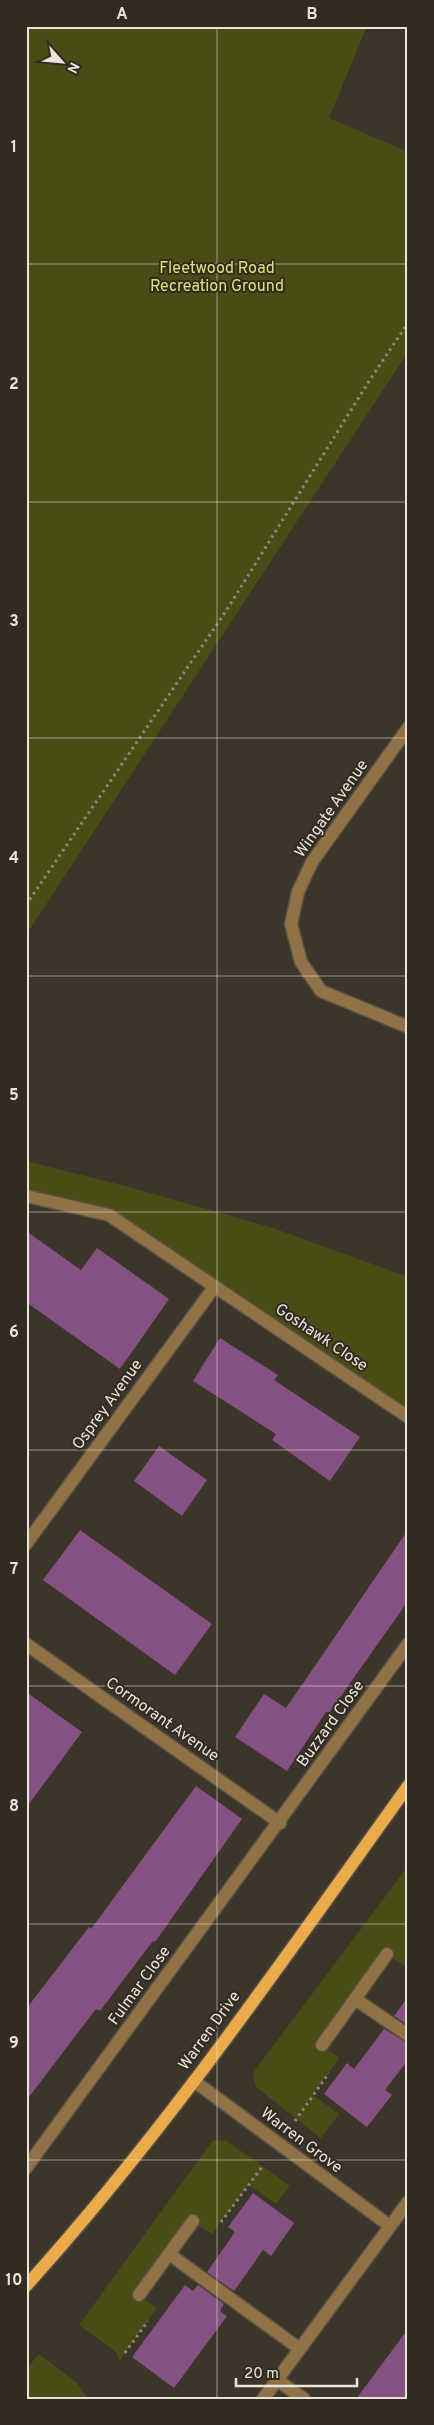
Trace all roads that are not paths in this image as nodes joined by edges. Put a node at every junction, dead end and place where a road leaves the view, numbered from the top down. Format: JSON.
{"nodes":[{"id":1,"x":408,"y":728,"type":"edge"},
{"id":2,"x":408,"y":1027,"type":"edge"},
{"id":3,"x":26,"y":1196,"type":"edge"},
{"id":4,"x":215,"y":1286,"type":"junction"},
{"id":5,"x":408,"y":1418,"type":"edge"},
{"id":6,"x":26,"y":1544,"type":"edge"},
{"id":7,"x":26,"y":1644,"type":"edge"},
{"id":8,"x":408,"y":1644,"type":"edge"},
{"id":9,"x":408,"y":1786,"type":"edge"},
{"id":10,"x":280,"y":1823,"type":"junction"},
{"id":11,"x":387,"y":1954,"type":"dead end"},
{"id":12,"x":355,"y":1998,"type":"junction"},
{"id":13,"x":408,"y":2036,"type":"edge"},
{"id":14,"x":322,"y":2045,"type":"dead end"},
{"id":15,"x":194,"y":2081,"type":"junction"},
{"id":16,"x":26,"y":2168,"type":"edge"},
{"id":17,"x":408,"y":2202,"type":"edge"},
{"id":18,"x":193,"y":2221,"type":"dead end"},
{"id":19,"x":390,"y":2226,"type":"junction"},
{"id":20,"x":169,"y":2254,"type":"junction"},
{"id":21,"x":26,"y":2286,"type":"edge"},
{"id":22,"x":139,"y":2296,"type":"dead end"},
{"id":23,"x":300,"y":2349,"type":"junction"},
{"id":24,"x":277,"y":2380,"type":"junction"},
{"id":25,"x":263,"y":2399,"type":"edge"},
{"id":26,"x":304,"y":2399,"type":"edge"}],
"edges":[{"from":1,"to":2,"type":"street","name":"Wingate Avenue"},
{"from":3,"to":4,"type":"street","name":"Goshawk Close"},
{"from":4,"to":5,"type":"street","name":"Goshawk Close"},
{"from":4,"to":6,"type":"street","name":"Osprey Avenue"},
{"from":7,"to":10,"type":"street","name":"Cormorant Avenue"},
{"from":8,"to":10,"type":"street","name":"Buzzard Close"},
{"from":9,"to":15,"type":"main road","name":"Warren Drive"},
{"from":10,"to":16,"type":"street","name":"Fulmar Close"},
{"from":11,"to":12,"type":"street"},
{"from":12,"to":13,"type":"street"},
{"from":12,"to":14,"type":"street"},
{"from":15,"to":19,"type":"street","name":"Warren Grove"},
{"from":15,"to":21,"type":"main road","name":"Warren Drive"},
{"from":17,"to":19,"type":"street"},
{"from":18,"to":20,"type":"street"},
{"from":19,"to":23,"type":"street"},
{"from":20,"to":22,"type":"street"},
{"from":20,"to":23,"type":"street"},
{"from":23,"to":24,"type":"street"},
{"from":24,"to":25,"type":"street"},
{"from":24,"to":26,"type":"street"}]}
